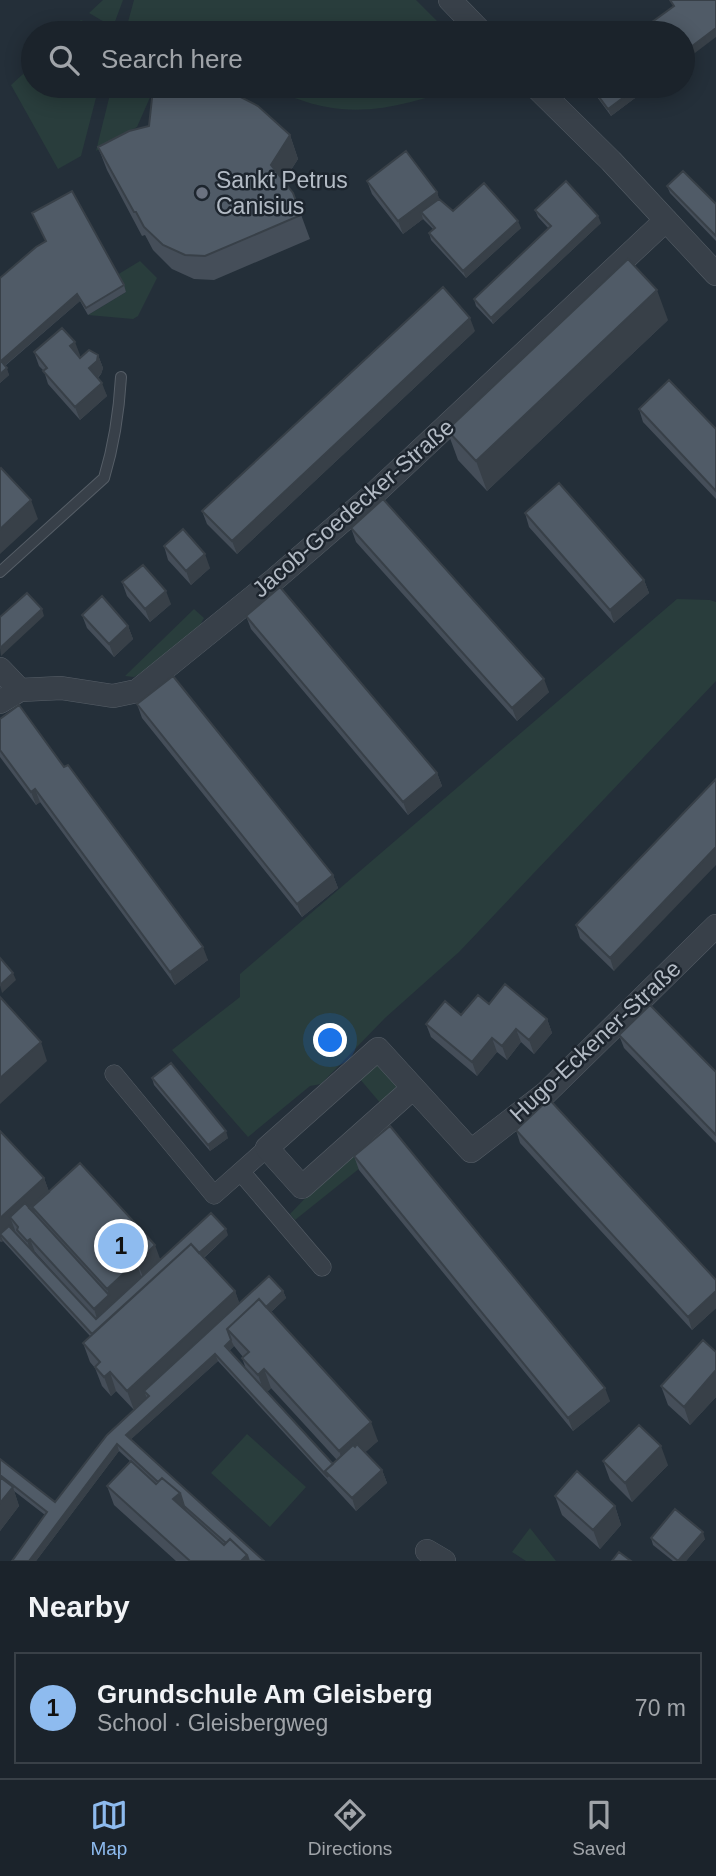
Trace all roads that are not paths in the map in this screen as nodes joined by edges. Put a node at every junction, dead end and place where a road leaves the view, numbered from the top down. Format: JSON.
{"nodes":[{"id":1,"x":450,"y":0,"type":"edge"},
{"id":2,"x":470,"y":21,"type":"edge"},
{"id":3,"x":547,"y":98,"type":"edge"},
{"id":4,"x":666,"y":220,"type":"junction"},
{"id":5,"x":716,"y":274,"type":"edge"},
{"id":6,"x":121,"y":377,"type":"dead end"},
{"id":7,"x":0,"y":572,"type":"edge"},
{"id":8,"x":0,"y":669,"type":"edge"},
{"id":9,"x":20,"y":690,"type":"junction"},
{"id":10,"x":0,"y":702,"type":"edge"},
{"id":11,"x":716,"y":926,"type":"edge"},
{"id":12,"x":114,"y":1074,"type":"dead end"},
{"id":13,"x":413,"y":1088,"type":"junction"},
{"id":14,"x":267,"y":1148,"type":"junction"},
{"id":15,"x":241,"y":1172,"type":"junction"},
{"id":16,"x":322,"y":1267,"type":"dead end"}],
"edges":[{"from":1,"to":2,"type":"street"},
{"from":3,"to":4,"type":"street"},
{"from":4,"to":5,"type":"street"},
{"from":4,"to":9,"type":"street","name":"Jacob-Goedecker-Straße"},
{"from":6,"to":7,"type":"lane"},
{"from":8,"to":9,"type":"street"},
{"from":9,"to":10,"type":"street","name":"Jacob-Goedecker-Straße"},
{"from":11,"to":13,"type":"street","name":"Hugo-Eckener-Straße"},
{"from":12,"to":15,"type":"street","name":"Hugo-Eckener-Straße"},
{"from":13,"to":14,"type":"street"},
{"from":13,"to":14,"type":"street","name":"Hugo-Eckener-Straße"},
{"from":14,"to":15,"type":"street","name":"Hugo-Eckener-Straße"},
{"from":15,"to":16,"type":"street"}]}
